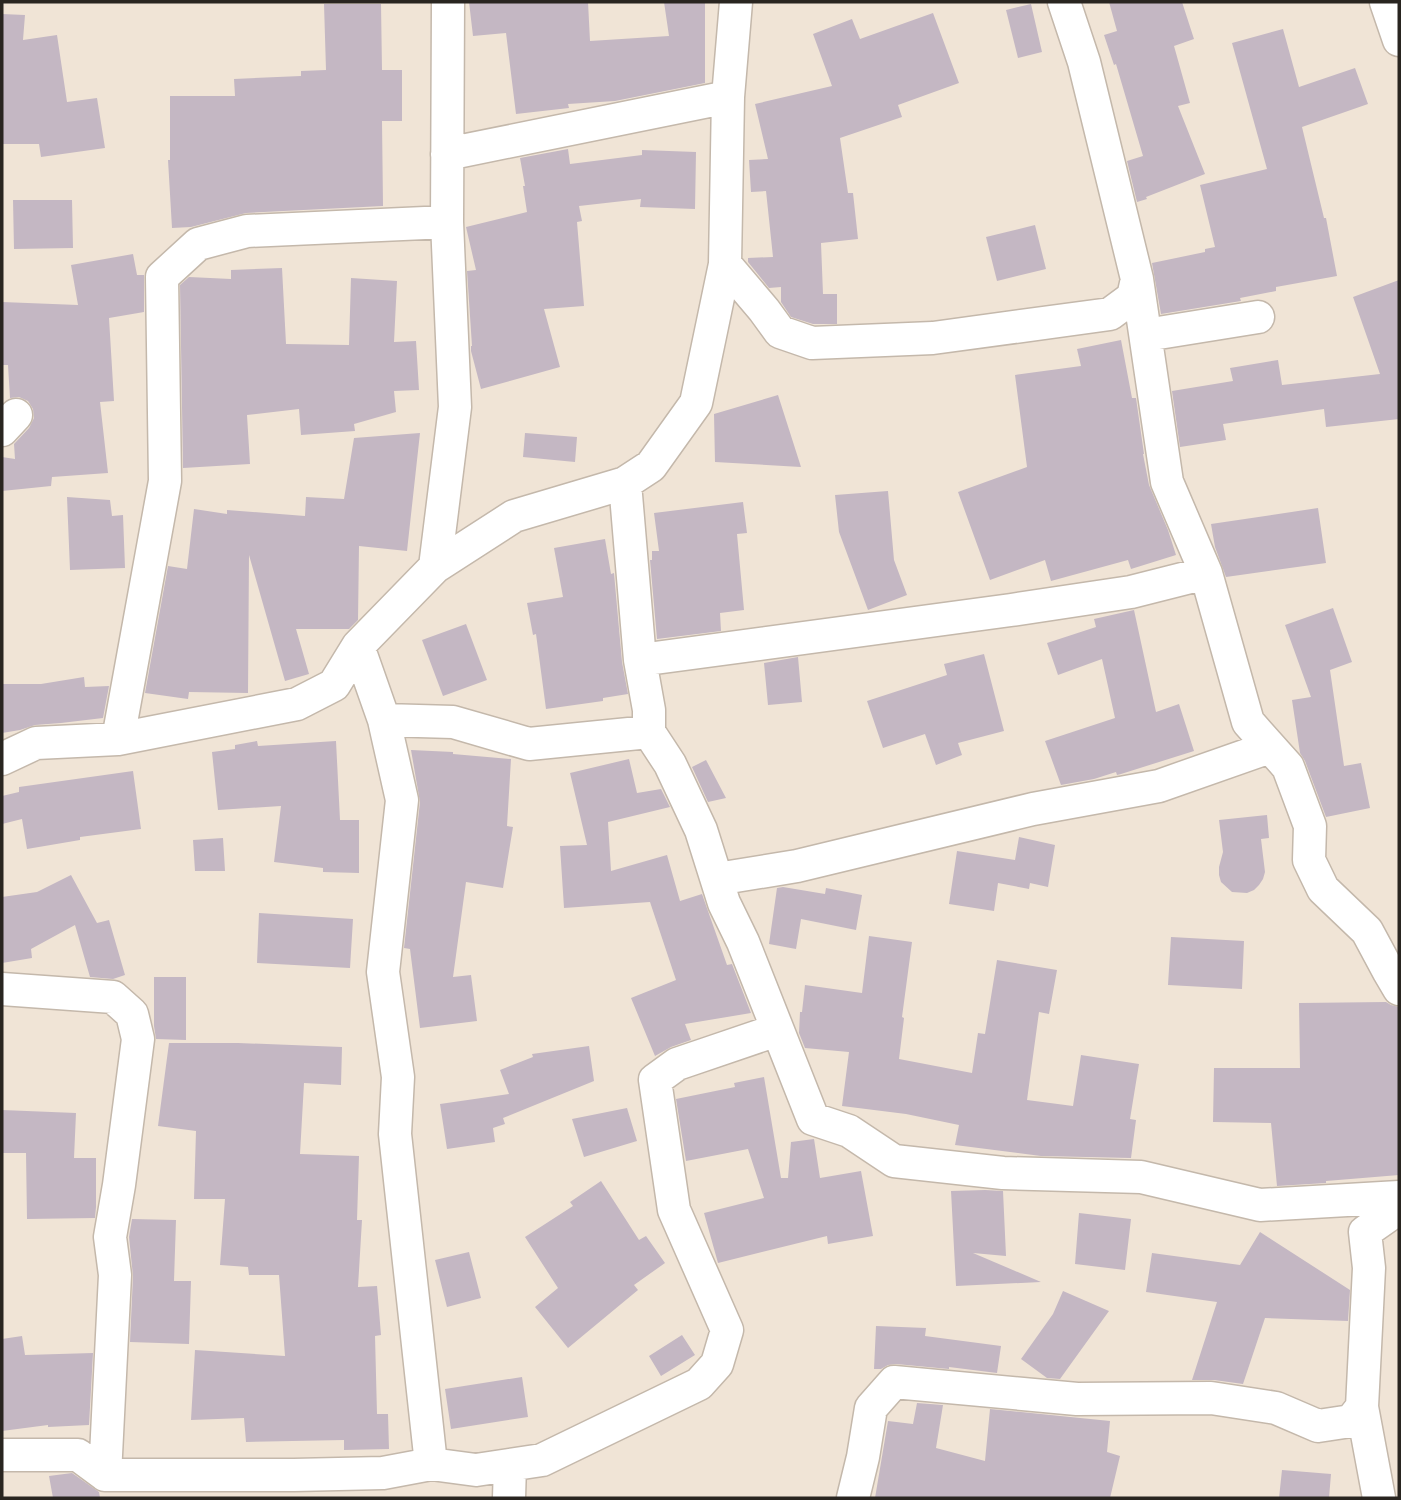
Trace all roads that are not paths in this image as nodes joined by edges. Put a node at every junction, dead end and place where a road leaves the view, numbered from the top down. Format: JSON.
{"nodes":[{"id":1,"x":448,"y":2,"type":"edge"},
{"id":2,"x":736,"y":2,"type":"edge"},
{"id":3,"x":1064,"y":2,"type":"edge"},
{"id":4,"x":1386,"y":2,"type":"edge"},
{"id":5,"x":1399,"y":40,"type":"edge"},
{"id":6,"x":728,"y":97,"type":"junction"},
{"id":7,"x":447,"y":154,"type":"junction"},
{"id":8,"x":446,"y":222,"type":"junction"},
{"id":9,"x":725,"y":264,"type":"junction"},
{"id":10,"x":1137,"y":279,"type":"junction"},
{"id":11,"x":1258,"y":317,"type":"dead end"},
{"id":12,"x":1146,"y":335,"type":"junction"},
{"id":13,"x":625,"y":483,"type":"junction"},
{"id":14,"x":435,"y":567,"type":"junction"},
{"id":15,"x":1206,"y":573,"type":"junction"},
{"id":16,"x":358,"y":646,"type":"junction"},
{"id":17,"x":640,"y":660,"type":"junction"},
{"id":18,"x":384,"y":720,"type":"junction"},
{"id":19,"x":649,"y":732,"type":"junction"},
{"id":20,"x":118,"y":739,"type":"junction"},
{"id":21,"x":1270,"y":747,"type":"junction"},
{"id":22,"x":2,"y":759,"type":"edge"},
{"id":23,"x":717,"y":879,"type":"junction"},
{"id":24,"x":2,"y":989,"type":"edge"},
{"id":25,"x":1399,"y":989,"type":"edge"},
{"id":26,"x":777,"y":1030,"type":"junction"},
{"id":27,"x":1399,"y":1197,"type":"edge"},
{"id":28,"x":1399,"y":1208,"type":"edge"},
{"id":29,"x":1362,"y":1407,"type":"junction"},
{"id":30,"x":2,"y":1455,"type":"edge"},
{"id":31,"x":431,"y":1464,"type":"junction"},
{"id":32,"x":510,"y":1465,"type":"junction"},
{"id":33,"x":105,"y":1475,"type":"junction"},
{"id":34,"x":509,"y":1498,"type":"edge"},
{"id":35,"x":853,"y":1498,"type":"edge"},
{"id":36,"x":1379,"y":1498,"type":"edge"}],
"edges":[{"from":1,"to":7,"type":"street"},
{"from":2,"to":6,"type":"street"},
{"from":3,"to":10,"type":"street"},
{"from":4,"to":5,"type":"street"},
{"from":6,"to":7,"type":"street"},
{"from":6,"to":9,"type":"street"},
{"from":7,"to":8,"type":"street"},
{"from":8,"to":14,"type":"street"},
{"from":8,"to":20,"type":"street"},
{"from":9,"to":10,"type":"street"},
{"from":9,"to":13,"type":"street"},
{"from":10,"to":12,"type":"street"},
{"from":11,"to":12,"type":"street"},
{"from":12,"to":15,"type":"street"},
{"from":13,"to":14,"type":"street"},
{"from":13,"to":17,"type":"street"},
{"from":14,"to":16,"type":"street"},
{"from":15,"to":17,"type":"street"},
{"from":15,"to":21,"type":"street"},
{"from":16,"to":18,"type":"street"},
{"from":16,"to":20,"type":"street"},
{"from":17,"to":19,"type":"street"},
{"from":18,"to":19,"type":"street"},
{"from":18,"to":31,"type":"street"},
{"from":19,"to":23,"type":"street"},
{"from":20,"to":22,"type":"street"},
{"from":21,"to":23,"type":"street"},
{"from":21,"to":25,"type":"street"},
{"from":23,"to":26,"type":"street"},
{"from":24,"to":33,"type":"street"},
{"from":26,"to":27,"type":"street"},
{"from":26,"to":32,"type":"street"},
{"from":28,"to":29,"type":"street"},
{"from":29,"to":35,"type":"street"},
{"from":29,"to":36,"type":"street"},
{"from":30,"to":33,"type":"street"},
{"from":31,"to":32,"type":"street"},
{"from":31,"to":33,"type":"street"},
{"from":32,"to":34,"type":"street"}]}
